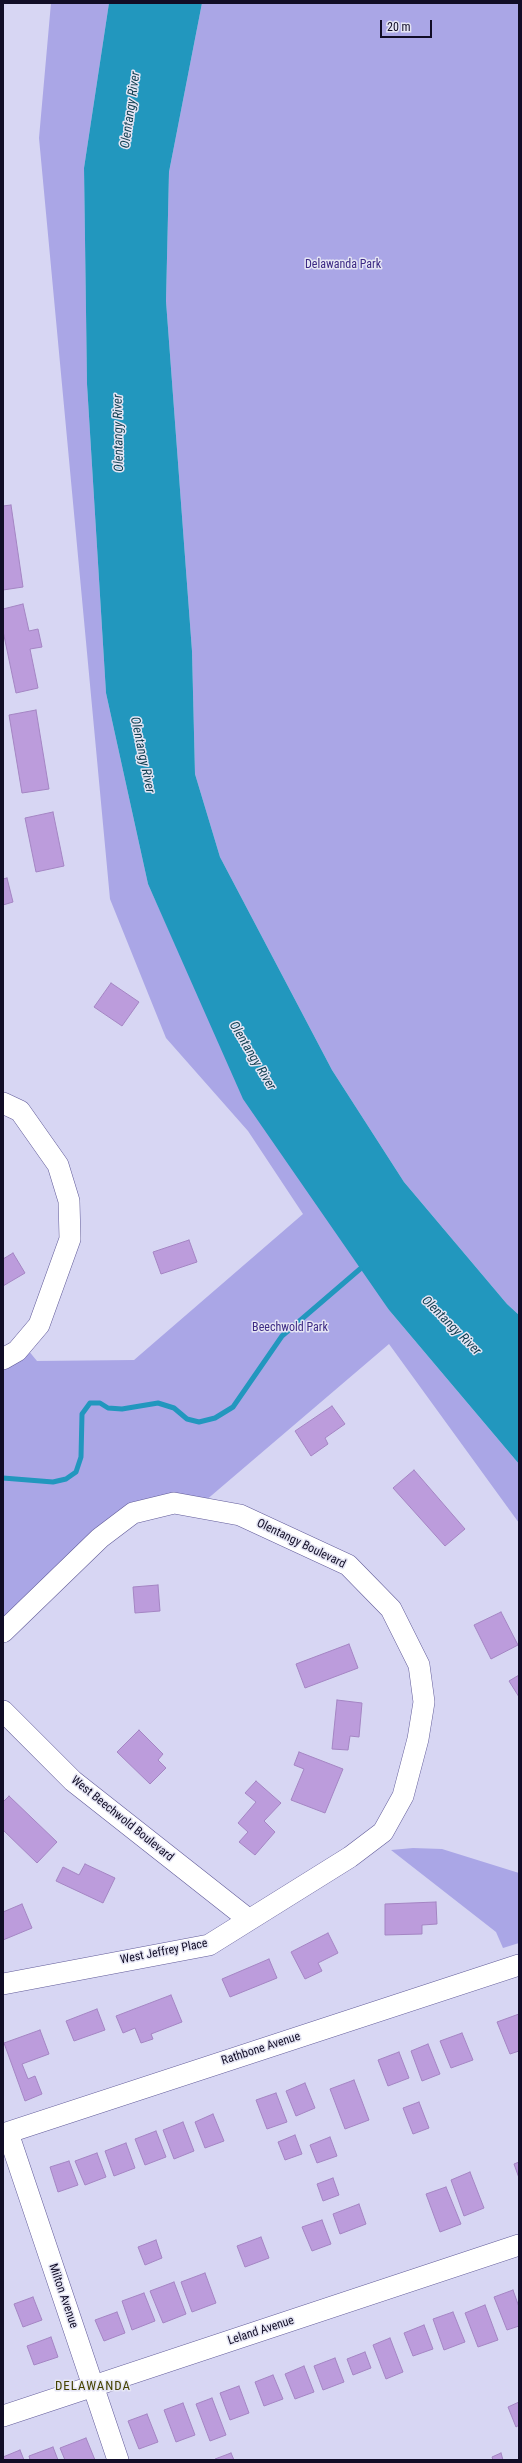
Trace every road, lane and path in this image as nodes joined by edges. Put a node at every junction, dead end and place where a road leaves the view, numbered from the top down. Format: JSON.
{"nodes":[{"id":1,"x":3,"y":1103,"type":"edge"},
{"id":2,"x":10,"y":1355,"type":"edge"},
{"id":3,"x":3,"y":1632,"type":"edge"},
{"id":4,"x":3,"y":1711,"type":"edge"},
{"id":5,"x":350,"y":1857,"type":"joint"},
{"id":6,"x":248,"y":1919,"type":"junction"},
{"id":7,"x":519,"y":1965,"type":"edge"},
{"id":8,"x":3,"y":1984,"type":"edge"},
{"id":9,"x":5,"y":2133,"type":"edge"},
{"id":10,"x":519,"y":2245,"type":"edge"},
{"id":11,"x":94,"y":2386,"type":"junction"},
{"id":12,"x":3,"y":2416,"type":"edge"},
{"id":13,"x":118,"y":2460,"type":"edge"}],
"edges":[{"from":1,"to":2,"type":"street"},
{"from":3,"to":5,"type":"street","name":"Olentangy Boulevard"},
{"from":4,"to":6,"type":"street","name":"West Beechwold Boulevard"},
{"from":5,"to":6,"type":"street","name":"West Jeffrey Place"},
{"from":6,"to":8,"type":"street","name":"West Jeffrey Place"},
{"from":7,"to":9,"type":"street","name":"Rathbone Avenue"},
{"from":9,"to":11,"type":"street","name":"Milton Avenue"},
{"from":10,"to":11,"type":"street","name":"Leland Avenue"},
{"from":11,"to":12,"type":"street","name":"Leland Avenue"},
{"from":11,"to":13,"type":"street","name":"Milton Avenue"}]}
